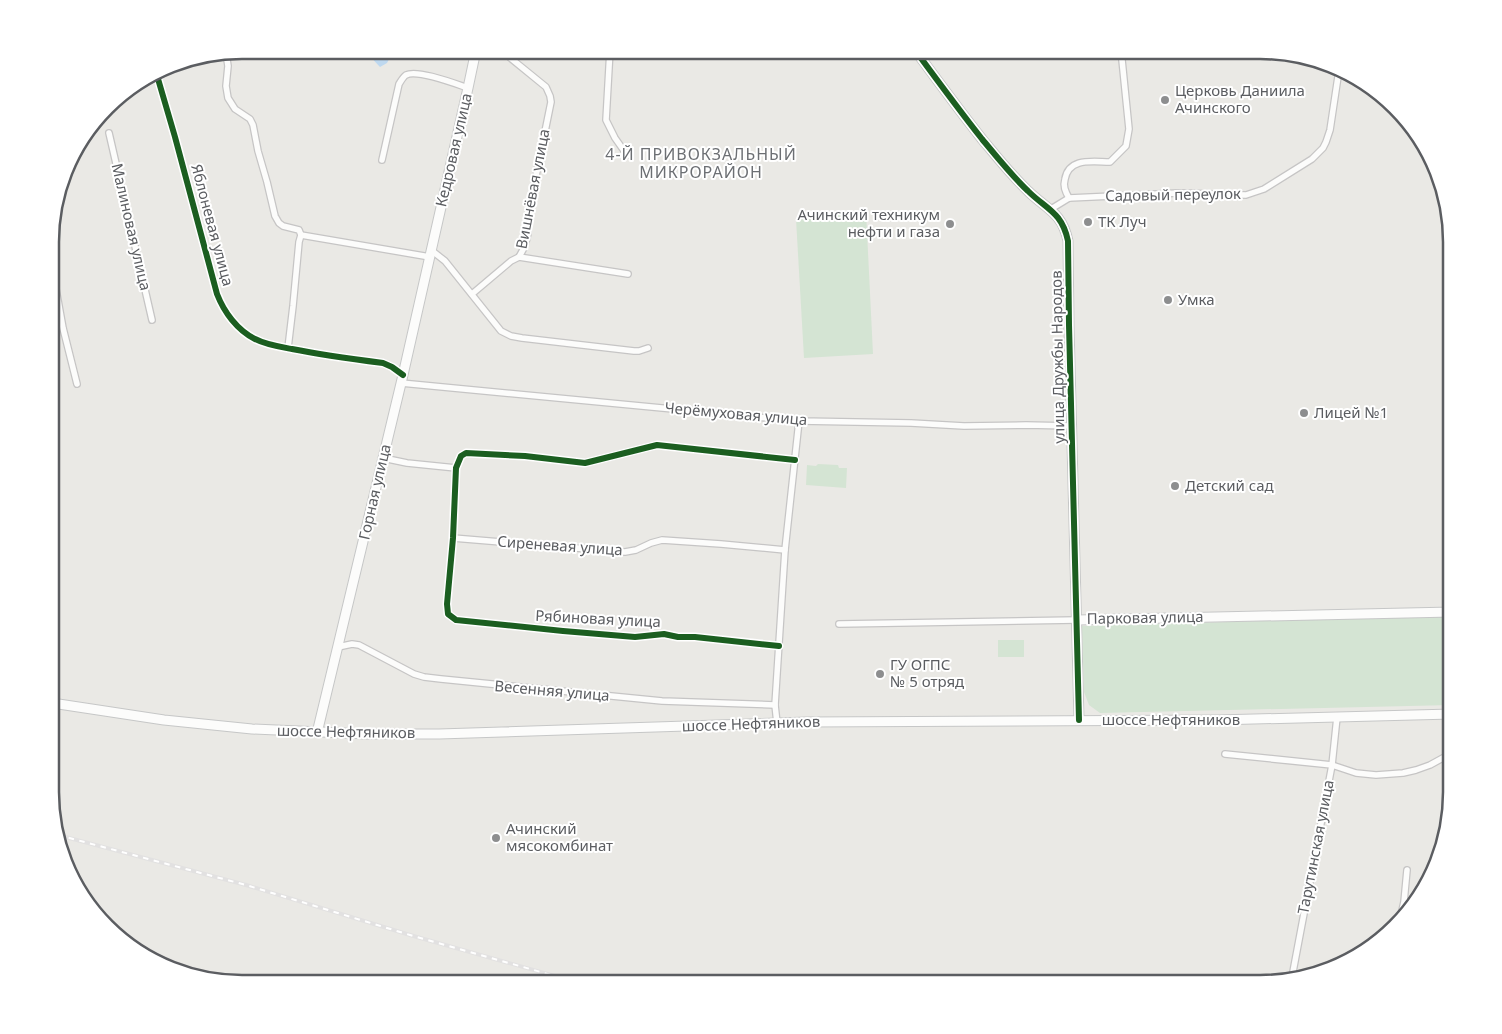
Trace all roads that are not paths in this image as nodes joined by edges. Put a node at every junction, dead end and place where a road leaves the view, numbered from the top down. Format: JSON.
{"nodes":[{"id":1,"x":227,"y":59,"type":"edge"},
{"id":2,"x":474,"y":59,"type":"edge"},
{"id":3,"x":515,"y":59,"type":"edge"},
{"id":4,"x":609,"y":59,"type":"edge"},
{"id":5,"x":922,"y":59,"type":"edge"},
{"id":6,"x":1122,"y":59,"type":"edge"},
{"id":7,"x":1339,"y":77,"type":"edge"},
{"id":8,"x":158,"y":79,"type":"edge"},
{"id":9,"x":468,"y":88,"type":"junction"},
{"id":10,"x":109,"y":133,"type":"dead end"},
{"id":11,"x":627,"y":155,"type":"dead end"},
{"id":12,"x":382,"y":160,"type":"dead end"},
{"id":13,"x":1069,"y":198,"type":"junction"},
{"id":14,"x":1051,"y":209,"type":"junction"},
{"id":15,"x":301,"y":235,"type":"junction"},
{"id":16,"x":431,"y":253,"type":"junction"},
{"id":17,"x":519,"y":257,"type":"junction"},
{"id":18,"x":628,"y":274,"type":"dead end"},
{"id":19,"x":472,"y":294,"type":"junction"},
{"id":20,"x":59,"y":306,"type":"edge"},
{"id":21,"x":152,"y":320,"type":"dead end"},
{"id":22,"x":288,"y":348,"type":"junction"},
{"id":23,"x":648,"y":348,"type":"dead end"},
{"id":24,"x":402,"y":379,"type":"junction"},
{"id":25,"x":77,"y":384,"type":"dead end"},
{"id":26,"x":799,"y":421,"type":"junction"},
{"id":27,"x":1072,"y":426,"type":"junction"},
{"id":28,"x":383,"y":458,"type":"junction"},
{"id":29,"x":795,"y":460,"type":"junction"},
{"id":30,"x":456,"y":468,"type":"junction"},
{"id":31,"x":453,"y":538,"type":"junction"},
{"id":32,"x":785,"y":550,"type":"junction"},
{"id":33,"x":1443,"y":612,"type":"edge"},
{"id":34,"x":1077,"y":620,"type":"junction"},
{"id":35,"x":839,"y":624,"type":"dead end"},
{"id":36,"x":779,"y":646,"type":"junction"},
{"id":37,"x":338,"y":647,"type":"junction"},
{"id":38,"x":59,"y":705,"type":"edge"},
{"id":39,"x":776,"y":705,"type":"junction"},
{"id":40,"x":1443,"y":714,"type":"edge"},
{"id":41,"x":1337,"y":717,"type":"junction"},
{"id":42,"x":1079,"y":720,"type":"junction"},
{"id":43,"x":777,"y":723,"type":"junction"},
{"id":44,"x":317,"y":733,"type":"junction"},
{"id":45,"x":1225,"y":754,"type":"dead end"},
{"id":46,"x":1443,"y":758,"type":"edge"},
{"id":47,"x":1332,"y":765,"type":"junction"},
{"id":48,"x":1407,"y":870,"type":"dead end"},
{"id":49,"x":1403,"y":907,"type":"edge"},
{"id":50,"x":1293,"y":973,"type":"edge"}],
"edges":[{"from":1,"to":15,"type":"street"},
{"from":2,"to":9,"type":"street","name":"Кедровая улица"},
{"from":3,"to":17,"type":"street","name":"Вишнёвая улица"},
{"from":4,"to":11,"type":"street"},
{"from":5,"to":14,"type":"street","name":"улица Дружбы Народов"},
{"from":6,"to":13,"type":"street"},
{"from":7,"to":13,"type":"street","name":"Садовый переулок"},
{"from":8,"to":22,"type":"street","name":"Яблоневая улица"},
{"from":9,"to":12,"type":"street"},
{"from":9,"to":16,"type":"street","name":"Кедровая улица"},
{"from":10,"to":21,"type":"street","name":"Малиновая улица"},
{"from":13,"to":14,"type":"street","name":"Садовый переулок"},
{"from":14,"to":27,"type":"street","name":"улица Дружбы Народов"},
{"from":15,"to":16,"type":"street"},
{"from":15,"to":22,"type":"street"},
{"from":16,"to":19,"type":"street"},
{"from":16,"to":24,"type":"street","name":"Горная улица"},
{"from":17,"to":18,"type":"street"},
{"from":17,"to":19,"type":"street","name":"Вишнёвая улица"},
{"from":19,"to":23,"type":"street"},
{"from":20,"to":25,"type":"street"},
{"from":22,"to":24,"type":"street","name":"Черёмуховая улица"},
{"from":24,"to":26,"type":"street","name":"Черёмуховая улица"},
{"from":24,"to":28,"type":"street","name":"Горная улица"},
{"from":26,"to":27,"type":"street","name":"Черёмуховая улица"},
{"from":26,"to":29,"type":"street"},
{"from":27,"to":34,"type":"street","name":"улица Дружбы Народов"},
{"from":28,"to":30,"type":"street"},
{"from":28,"to":37,"type":"street","name":"Горная улица"},
{"from":29,"to":30,"type":"street"},
{"from":29,"to":32,"type":"street"},
{"from":30,"to":31,"type":"street"},
{"from":31,"to":32,"type":"street","name":"Сиреневая улица"},
{"from":31,"to":36,"type":"street","name":"Рябиновая улица"},
{"from":32,"to":36,"type":"street"},
{"from":33,"to":34,"type":"street","name":"Парковая улица"},
{"from":34,"to":35,"type":"street","name":"Парковая улица"},
{"from":34,"to":42,"type":"street","name":"улица Дружбы Народов"},
{"from":36,"to":39,"type":"street"},
{"from":37,"to":39,"type":"street","name":"Весенняя улица"},
{"from":37,"to":44,"type":"street","name":"Горная улица"},
{"from":38,"to":44,"type":"street","name":"шоссе Нефтяников"},
{"from":39,"to":43,"type":"street"},
{"from":40,"to":41,"type":"street","name":"шоссе Нефтяников"},
{"from":41,"to":42,"type":"street","name":"шоссе Нефтяников"},
{"from":41,"to":47,"type":"street","name":"Тарутинская улица"},
{"from":42,"to":43,"type":"street","name":"шоссе Нефтяников"},
{"from":43,"to":44,"type":"street","name":"шоссе Нефтяников"},
{"from":45,"to":47,"type":"street"},
{"from":46,"to":47,"type":"street"},
{"from":47,"to":50,"type":"street","name":"Тарутинская улица"},
{"from":48,"to":49,"type":"street"}]}
